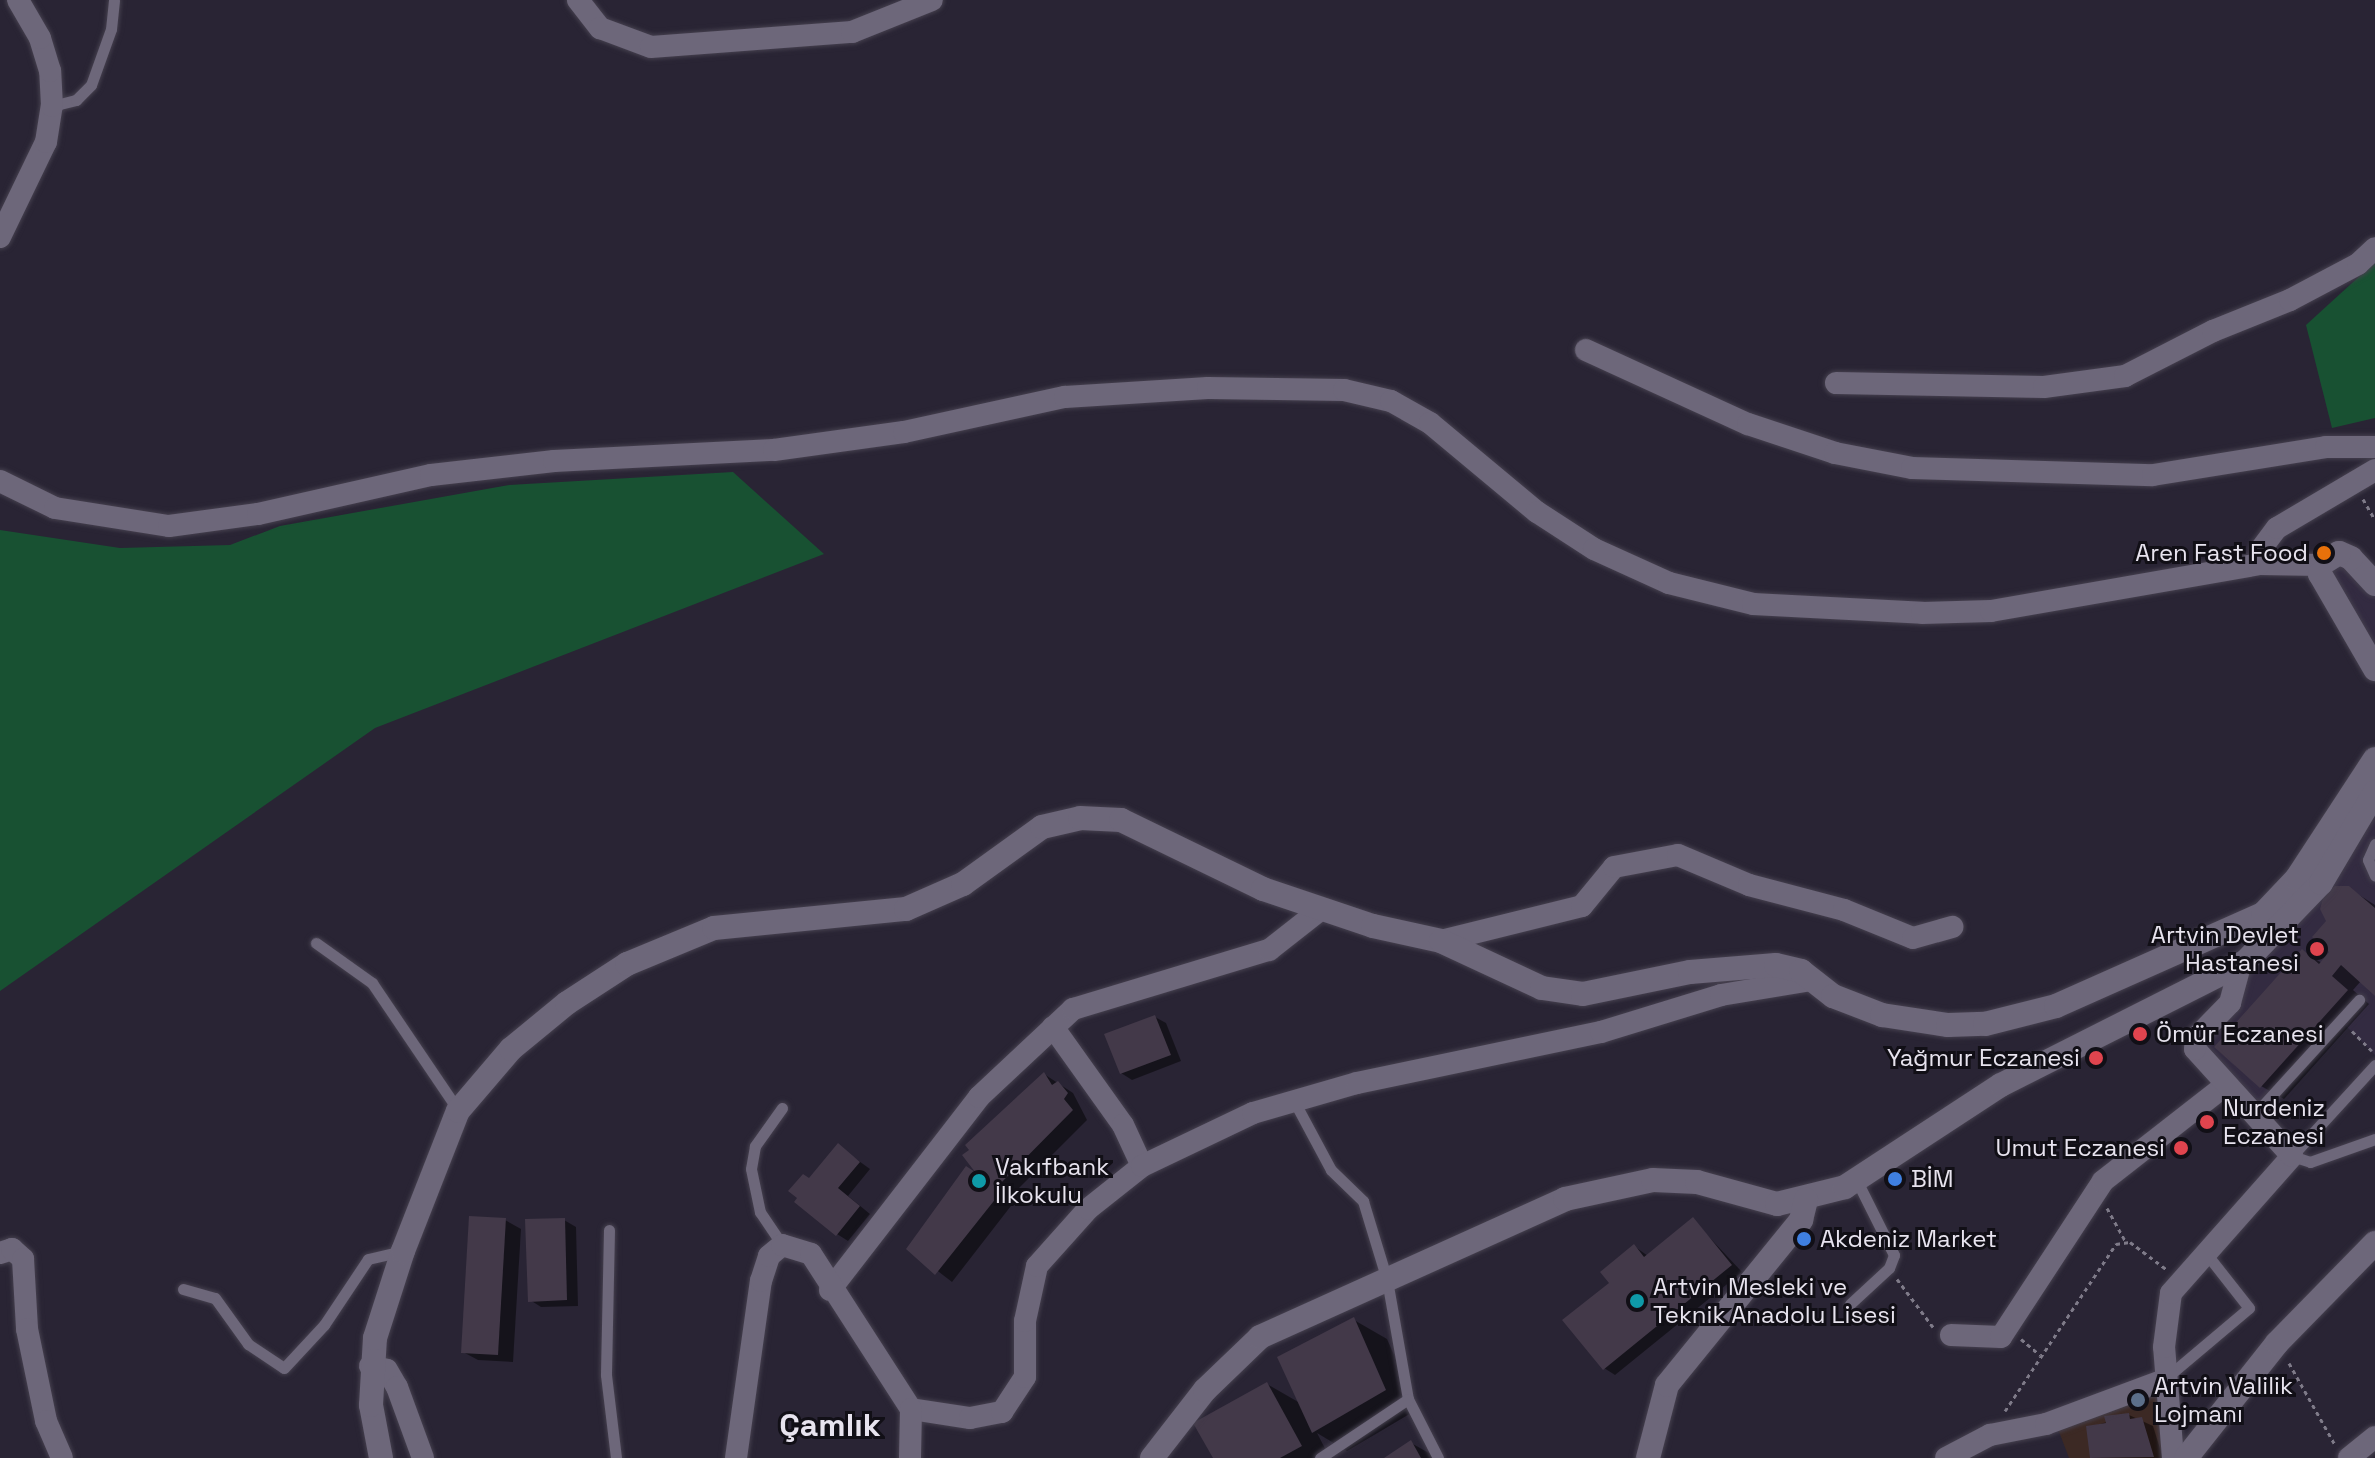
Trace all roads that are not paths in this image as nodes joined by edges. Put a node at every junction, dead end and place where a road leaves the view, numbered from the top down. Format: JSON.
{"nodes":[{"id":1,"x":18,"y":0,"type":"edge"},
{"id":2,"x":114,"y":0,"type":"edge"},
{"id":3,"x":578,"y":0,"type":"edge"},
{"id":4,"x":932,"y":0,"type":"edge"},
{"id":5,"x":52,"y":106,"type":"junction"},
{"id":6,"x":0,"y":237,"type":"edge"},
{"id":7,"x":2375,"y":248,"type":"edge"},
{"id":8,"x":1586,"y":350,"type":"dead end"},
{"id":9,"x":1836,"y":383,"type":"dead end"},
{"id":10,"x":2375,"y":447,"type":"edge"},
{"id":11,"x":2375,"y":470,"type":"edge"},
{"id":12,"x":0,"y":481,"type":"edge"},
{"id":13,"x":2259,"y":564,"type":"junction"},
{"id":14,"x":2320,"y":565,"type":"junction"},
{"id":15,"x":2375,"y":584,"type":"edge"},
{"id":16,"x":2375,"y":669,"type":"edge"},
{"id":17,"x":2375,"y":759,"type":"edge"},
{"id":18,"x":2375,"y":792,"type":"edge"},
{"id":19,"x":2375,"y":844,"type":"edge"},
{"id":20,"x":2375,"y":876,"type":"edge"},
{"id":21,"x":1320,"y":910,"type":"junction"},
{"id":22,"x":1952,"y":927,"type":"dead end"},
{"id":23,"x":1441,"y":941,"type":"junction"},
{"id":24,"x":316,"y":943,"type":"dead end"},
{"id":25,"x":2240,"y":965,"type":"junction"},
{"id":26,"x":1812,"y":980,"type":"junction"},
{"id":27,"x":2359,"y":1000,"type":"dead end"},
{"id":28,"x":1053,"y":1027,"type":"junction"},
{"id":29,"x":2375,"y":1065,"type":"edge"},
{"id":30,"x":2226,"y":1085,"type":"junction"},
{"id":31,"x":1294,"y":1101,"type":"junction"},
{"id":32,"x":782,"y":1108,"type":"dead end"},
{"id":33,"x":458,"y":1111,"type":"junction"},
{"id":34,"x":2254,"y":1115,"type":"junction"},
{"id":35,"x":2375,"y":1139,"type":"edge"},
{"id":36,"x":2292,"y":1156,"type":"junction"},
{"id":37,"x":1142,"y":1166,"type":"junction"},
{"id":38,"x":1857,"y":1181,"type":"junction"},
{"id":39,"x":1806,"y":1200,"type":"junction"},
{"id":40,"x":609,"y":1230,"type":"dead end"},
{"id":41,"x":2375,"y":1243,"type":"edge"},
{"id":42,"x":782,"y":1245,"type":"junction"},
{"id":43,"x":403,"y":1251,"type":"junction"},
{"id":44,"x":2205,"y":1252,"type":"junction"},
{"id":45,"x":0,"y":1253,"type":"edge"},
{"id":46,"x":1387,"y":1280,"type":"junction"},
{"id":47,"x":183,"y":1289,"type":"dead end"},
{"id":48,"x":830,"y":1290,"type":"junction"},
{"id":49,"x":1850,"y":1304,"type":"dead end"},
{"id":50,"x":1951,"y":1335,"type":"road end"},
{"id":51,"x":370,"y":1366,"type":"junction"},
{"id":52,"x":2164,"y":1380,"type":"junction"},
{"id":53,"x":1408,"y":1399,"type":"junction"},
{"id":54,"x":911,"y":1409,"type":"junction"},
{"id":55,"x":2375,"y":1437,"type":"edge"},
{"id":56,"x":2342,"y":1452,"type":"edge"},
{"id":57,"x":62,"y":1458,"type":"edge"},
{"id":58,"x":381,"y":1458,"type":"edge"},
{"id":59,"x":423,"y":1458,"type":"edge"},
{"id":60,"x":616,"y":1458,"type":"edge"},
{"id":61,"x":736,"y":1458,"type":"edge"},
{"id":62,"x":910,"y":1458,"type":"edge"},
{"id":63,"x":1152,"y":1458,"type":"edge"},
{"id":64,"x":1320,"y":1458,"type":"edge"},
{"id":65,"x":1438,"y":1458,"type":"edge"},
{"id":66,"x":1648,"y":1458,"type":"edge"},
{"id":67,"x":1946,"y":1458,"type":"edge"},
{"id":68,"x":2173,"y":1458,"type":"edge"},
{"id":69,"x":2186,"y":1458,"type":"edge"}],
"edges":[{"from":1,"to":5,"type":"street"},
{"from":2,"to":5,"type":"lane"},
{"from":3,"to":4,"type":"street"},
{"from":5,"to":6,"type":"street"},
{"from":7,"to":9,"type":"street"},
{"from":8,"to":10,"type":"street"},
{"from":11,"to":13,"type":"street"},
{"from":12,"to":13,"type":"street"},
{"from":13,"to":14,"type":"street"},
{"from":14,"to":15,"type":"street"},
{"from":14,"to":16,"type":"street"},
{"from":17,"to":26,"type":"street"},
{"from":18,"to":25,"type":"street"},
{"from":19,"to":20,"type":"lane"},
{"from":21,"to":23,"type":"street"},
{"from":21,"to":28,"type":"street"},
{"from":21,"to":33,"type":"street"},
{"from":22,"to":23,"type":"street"},
{"from":23,"to":26,"type":"street"},
{"from":24,"to":33,"type":"lane"},
{"from":25,"to":30,"type":"street"},
{"from":25,"to":38,"type":"street"},
{"from":26,"to":31,"type":"street"},
{"from":27,"to":34,"type":"lane"},
{"from":28,"to":37,"type":"street"},
{"from":28,"to":48,"type":"street"},
{"from":29,"to":36,"type":"lane"},
{"from":30,"to":34,"type":"street"},
{"from":30,"to":50,"type":"street"},
{"from":31,"to":37,"type":"street"},
{"from":31,"to":46,"type":"lane"},
{"from":32,"to":42,"type":"lane"},
{"from":33,"to":43,"type":"street"},
{"from":34,"to":36,"type":"street"},
{"from":35,"to":36,"type":"lane"},
{"from":36,"to":44,"type":"street"},
{"from":37,"to":54,"type":"street"},
{"from":38,"to":39,"type":"street"},
{"from":38,"to":49,"type":"lane"},
{"from":39,"to":46,"type":"street"},
{"from":39,"to":66,"type":"street"},
{"from":40,"to":60,"type":"lane"},
{"from":41,"to":69,"type":"street"},
{"from":42,"to":48,"type":"street"},
{"from":42,"to":61,"type":"street"},
{"from":43,"to":47,"type":"lane"},
{"from":43,"to":51,"type":"street"},
{"from":44,"to":52,"type":"street"},
{"from":44,"to":52,"type":"lane"},
{"from":45,"to":57,"type":"street"},
{"from":46,"to":53,"type":"lane"},
{"from":46,"to":63,"type":"street"},
{"from":48,"to":54,"type":"street"},
{"from":51,"to":58,"type":"street"},
{"from":51,"to":59,"type":"street"},
{"from":52,"to":67,"type":"street"},
{"from":52,"to":68,"type":"street"},
{"from":53,"to":64,"type":"lane"},
{"from":53,"to":65,"type":"lane"},
{"from":54,"to":62,"type":"street"},
{"from":55,"to":56,"type":"street"}]}
